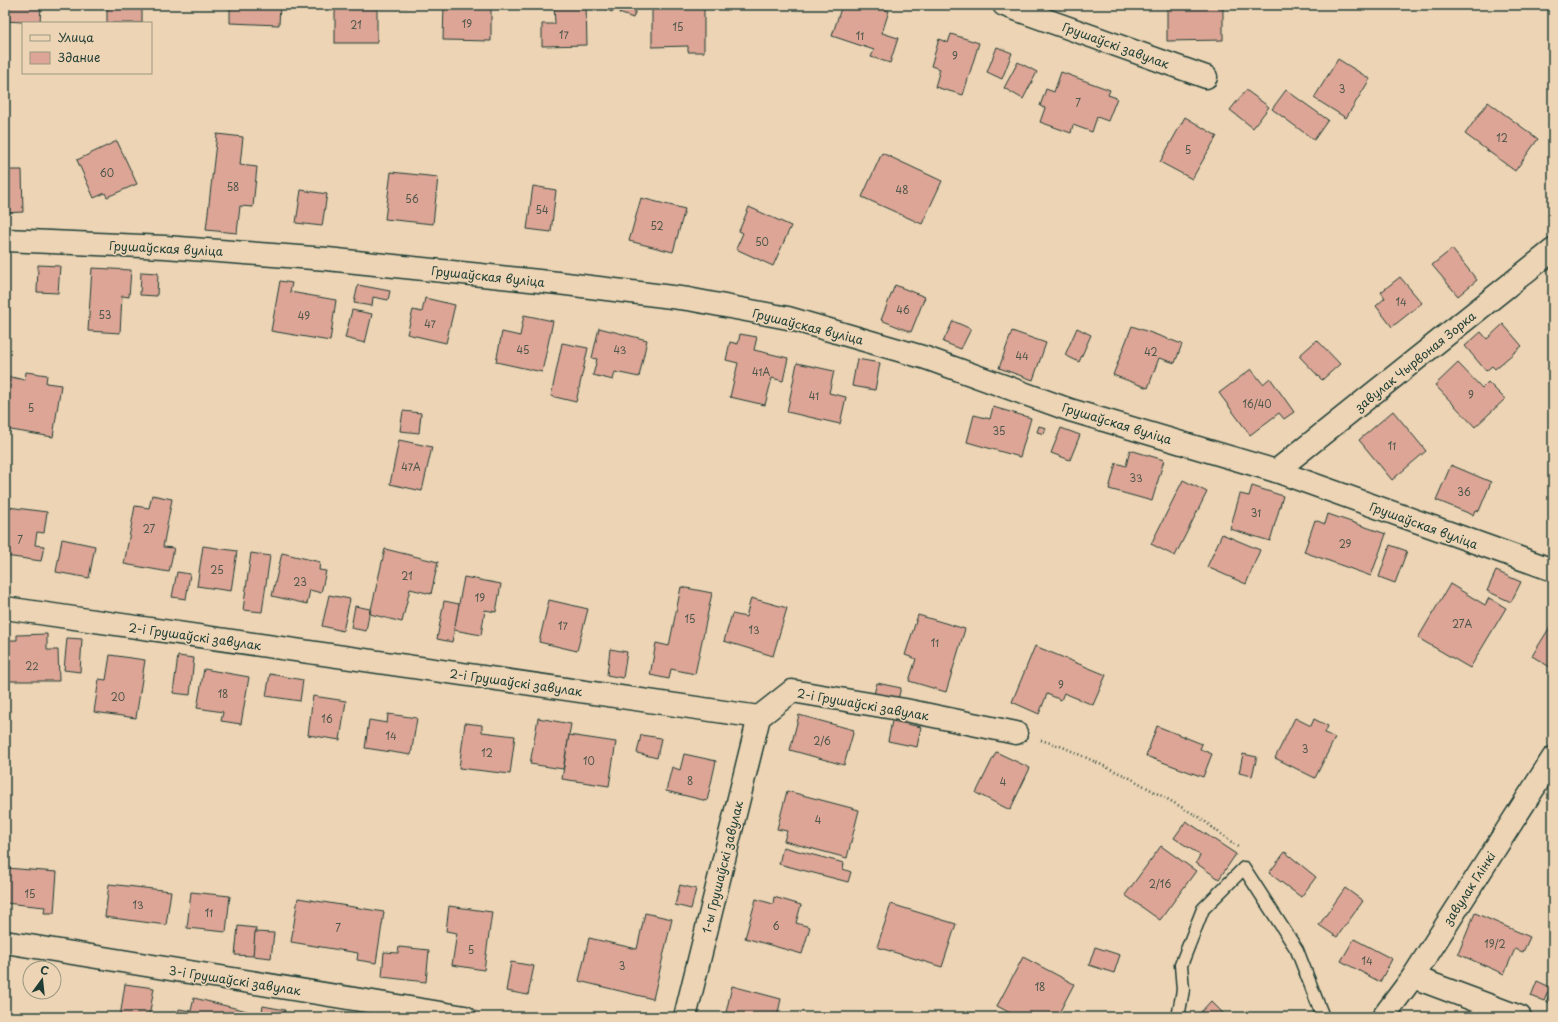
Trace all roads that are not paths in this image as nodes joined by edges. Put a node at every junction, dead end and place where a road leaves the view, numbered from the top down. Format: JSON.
{"nodes":[{"id":1,"x":1004,"y":5,"type":"edge"},
{"id":2,"x":1206,"y":77,"type":"dead end"},
{"id":3,"x":5,"y":240,"type":"edge"},
{"id":4,"x":1553,"y":250,"type":"edge"},
{"id":5,"x":1276,"y":471,"type":"junction"},
{"id":6,"x":1553,"y":570,"type":"edge"},
{"id":7,"x":5,"y":608,"type":"edge"},
{"id":8,"x":759,"y":717,"type":"junction"},
{"id":9,"x":1016,"y":733,"type":"road end"},
{"id":10,"x":1553,"y":758,"type":"edge"},
{"id":11,"x":5,"y":942,"type":"edge"},
{"id":12,"x":1413,"y":976,"type":"junction"},
{"id":13,"x":465,"y":1017,"type":"edge"},
{"id":14,"x":685,"y":1017,"type":"edge"},
{"id":15,"x":1178,"y":1017,"type":"edge"},
{"id":16,"x":1323,"y":1017,"type":"edge"},
{"id":17,"x":1383,"y":1017,"type":"edge"},
{"id":18,"x":1520,"y":1017,"type":"edge"}],
"edges":[{"from":1,"to":2,"type":"street","name":"Грушаўскі завулак"},
{"from":3,"to":5,"type":"street","name":"Грушаўская вуліца"},
{"from":4,"to":5,"type":"street","name":"завулак Чырвоная Зорка"},
{"from":5,"to":6,"type":"street","name":"Грушаўская вуліца"},
{"from":7,"to":8,"type":"street","name":"2-і Грушаўскі завулак"},
{"from":8,"to":9,"type":"street","name":"2-і Грушаўскі завулак"},
{"from":8,"to":14,"type":"street","name":"1-ы Грушаўскі завулак"},
{"from":10,"to":12,"type":"street","name":"завулак Глінкі"},
{"from":11,"to":13,"type":"street","name":"3-і Грушаўскі завулак"},
{"from":12,"to":17,"type":"street","name":"завулак Глінкі"},
{"from":12,"to":18,"type":"street"},
{"from":15,"to":16,"type":"lane"}]}
